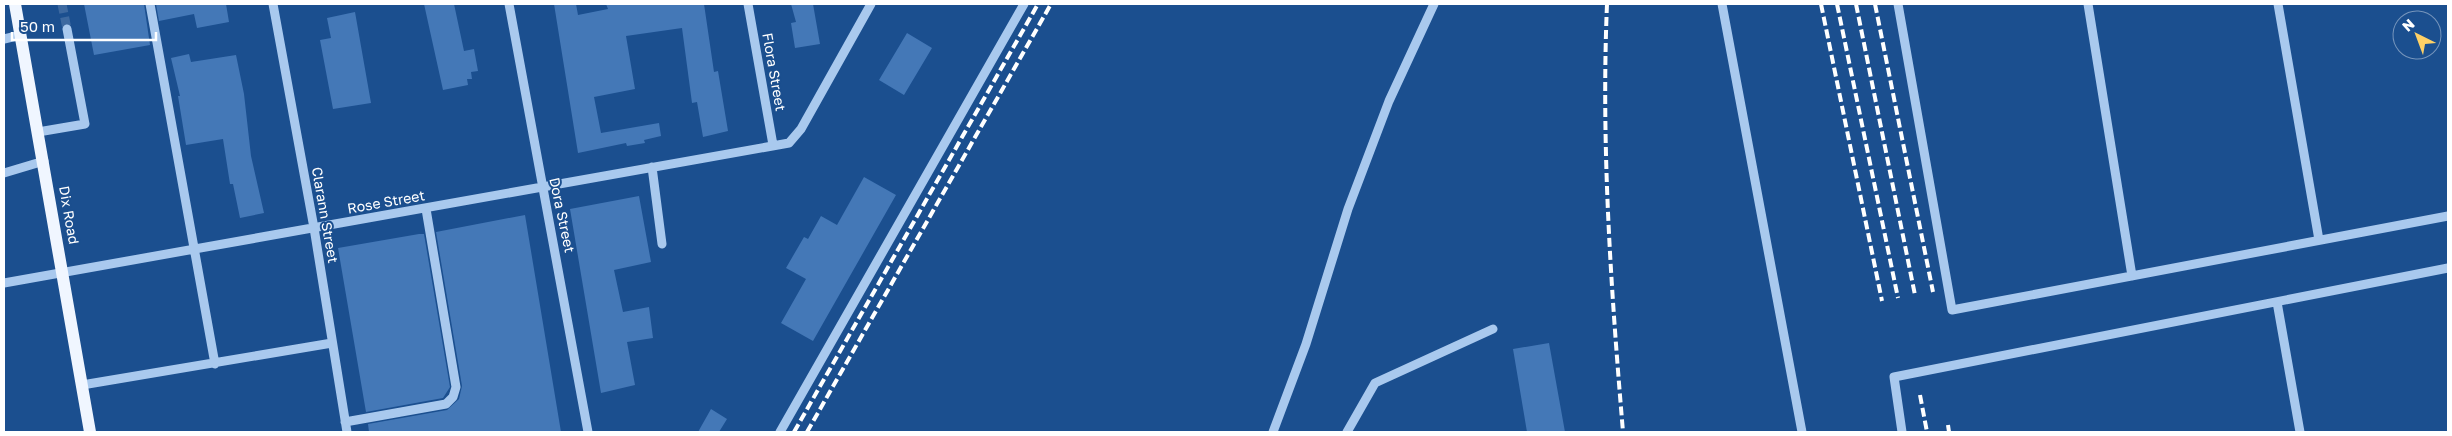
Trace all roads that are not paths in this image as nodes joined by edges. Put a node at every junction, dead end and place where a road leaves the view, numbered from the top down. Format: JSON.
{"nodes":[{"id":1,"x":15,"y":4,"type":"edge"},
{"id":2,"x":150,"y":4,"type":"edge"},
{"id":3,"x":272,"y":4,"type":"edge"},
{"id":4,"x":509,"y":4,"type":"edge"},
{"id":5,"x":748,"y":4,"type":"edge"},
{"id":6,"x":871,"y":4,"type":"edge"},
{"id":7,"x":1024,"y":4,"type":"edge"},
{"id":8,"x":1434,"y":4,"type":"edge"},
{"id":9,"x":1722,"y":4,"type":"edge"},
{"id":10,"x":1898,"y":4,"type":"edge"},
{"id":11,"x":2088,"y":4,"type":"edge"},
{"id":12,"x":2278,"y":4,"type":"edge"},
{"id":13,"x":67,"y":28,"type":"tunnel mouth"},
{"id":14,"x":21,"y":35,"type":"junction"},
{"id":15,"x":4,"y":39,"type":"edge"},
{"id":16,"x":38,"y":132,"type":"junction"},
{"id":17,"x":773,"y":145,"type":"junction"},
{"id":18,"x":44,"y":161,"type":"junction"},
{"id":19,"x":652,"y":167,"type":"junction"},
{"id":20,"x":4,"y":173,"type":"edge"},
{"id":21,"x":543,"y":188,"type":"junction"},
{"id":22,"x":426,"y":209,"type":"junction"},
{"id":23,"x":2448,"y":216,"type":"edge"},
{"id":24,"x":314,"y":228,"type":"junction"},
{"id":25,"x":2319,"y":240,"type":"junction"},
{"id":26,"x":662,"y":244,"type":"dead end"},
{"id":27,"x":194,"y":250,"type":"junction"},
{"id":28,"x":2448,"y":268,"type":"edge"},
{"id":29,"x":64,"y":274,"type":"junction"},
{"id":30,"x":2132,"y":276,"type":"junction"},
{"id":31,"x":4,"y":283,"type":"edge"},
{"id":32,"x":2276,"y":302,"type":"junction"},
{"id":33,"x":1493,"y":329,"type":"dead end"},
{"id":34,"x":332,"y":343,"type":"junction"},
{"id":35,"x":214,"y":364,"type":"junction"},
{"id":36,"x":82,"y":385,"type":"junction"},
{"id":37,"x":345,"y":422,"type":"junction"},
{"id":38,"x":90,"y":432,"type":"edge"},
{"id":39,"x":347,"y":432,"type":"edge"},
{"id":40,"x":588,"y":432,"type":"edge"},
{"id":41,"x":780,"y":432,"type":"edge"},
{"id":42,"x":1274,"y":432,"type":"edge"},
{"id":43,"x":1347,"y":432,"type":"edge"},
{"id":44,"x":1802,"y":432,"type":"edge"},
{"id":45,"x":1902,"y":432,"type":"edge"},
{"id":46,"x":2300,"y":432,"type":"edge"}],
"edges":[{"from":1,"to":14,"type":"main road","name":"Dix Road"},
{"from":2,"to":27,"type":"street"},
{"from":3,"to":24,"type":"street","name":"Clarann Street"},
{"from":4,"to":21,"type":"street","name":"Dora Street"},
{"from":5,"to":17,"type":"street","name":"Flora Street"},
{"from":6,"to":17,"type":"street","name":"Rose Street"},
{"from":7,"to":41,"type":"street"},
{"from":8,"to":42,"type":"street"},
{"from":9,"to":44,"type":"street"},
{"from":10,"to":30,"type":"street"},
{"from":11,"to":30,"type":"street"},
{"from":12,"to":25,"type":"street"},
{"from":13,"to":16,"type":"street"},
{"from":14,"to":15,"type":"street"},
{"from":14,"to":16,"type":"main road","name":"Dix Road"},
{"from":16,"to":18,"type":"main road","name":"Dix Road"},
{"from":17,"to":19,"type":"street","name":"Rose Street"},
{"from":18,"to":20,"type":"street"},
{"from":18,"to":29,"type":"main road","name":"Dix Road"},
{"from":19,"to":21,"type":"street","name":"Rose Street"},
{"from":19,"to":26,"type":"street"},
{"from":21,"to":22,"type":"street","name":"Rose Street"},
{"from":21,"to":40,"type":"street","name":"Dora Street"},
{"from":22,"to":24,"type":"street","name":"Rose Street"},
{"from":22,"to":37,"type":"street"},
{"from":23,"to":25,"type":"street"},
{"from":24,"to":27,"type":"street","name":"Rose Street"},
{"from":24,"to":34,"type":"street","name":"Clarann Street"},
{"from":25,"to":30,"type":"street"},
{"from":27,"to":29,"type":"street","name":"Rose Street"},
{"from":27,"to":35,"type":"street"},
{"from":28,"to":32,"type":"street"},
{"from":29,"to":31,"type":"street","name":"Rose Street"},
{"from":29,"to":36,"type":"main road","name":"Dix Road"},
{"from":32,"to":45,"type":"street"},
{"from":32,"to":46,"type":"street"},
{"from":33,"to":43,"type":"street"},
{"from":34,"to":35,"type":"street"},
{"from":34,"to":37,"type":"street","name":"Clarann Street"},
{"from":35,"to":36,"type":"street"},
{"from":36,"to":38,"type":"main road","name":"Dix Road"},
{"from":37,"to":39,"type":"street","name":"Clarann Street"}]}
